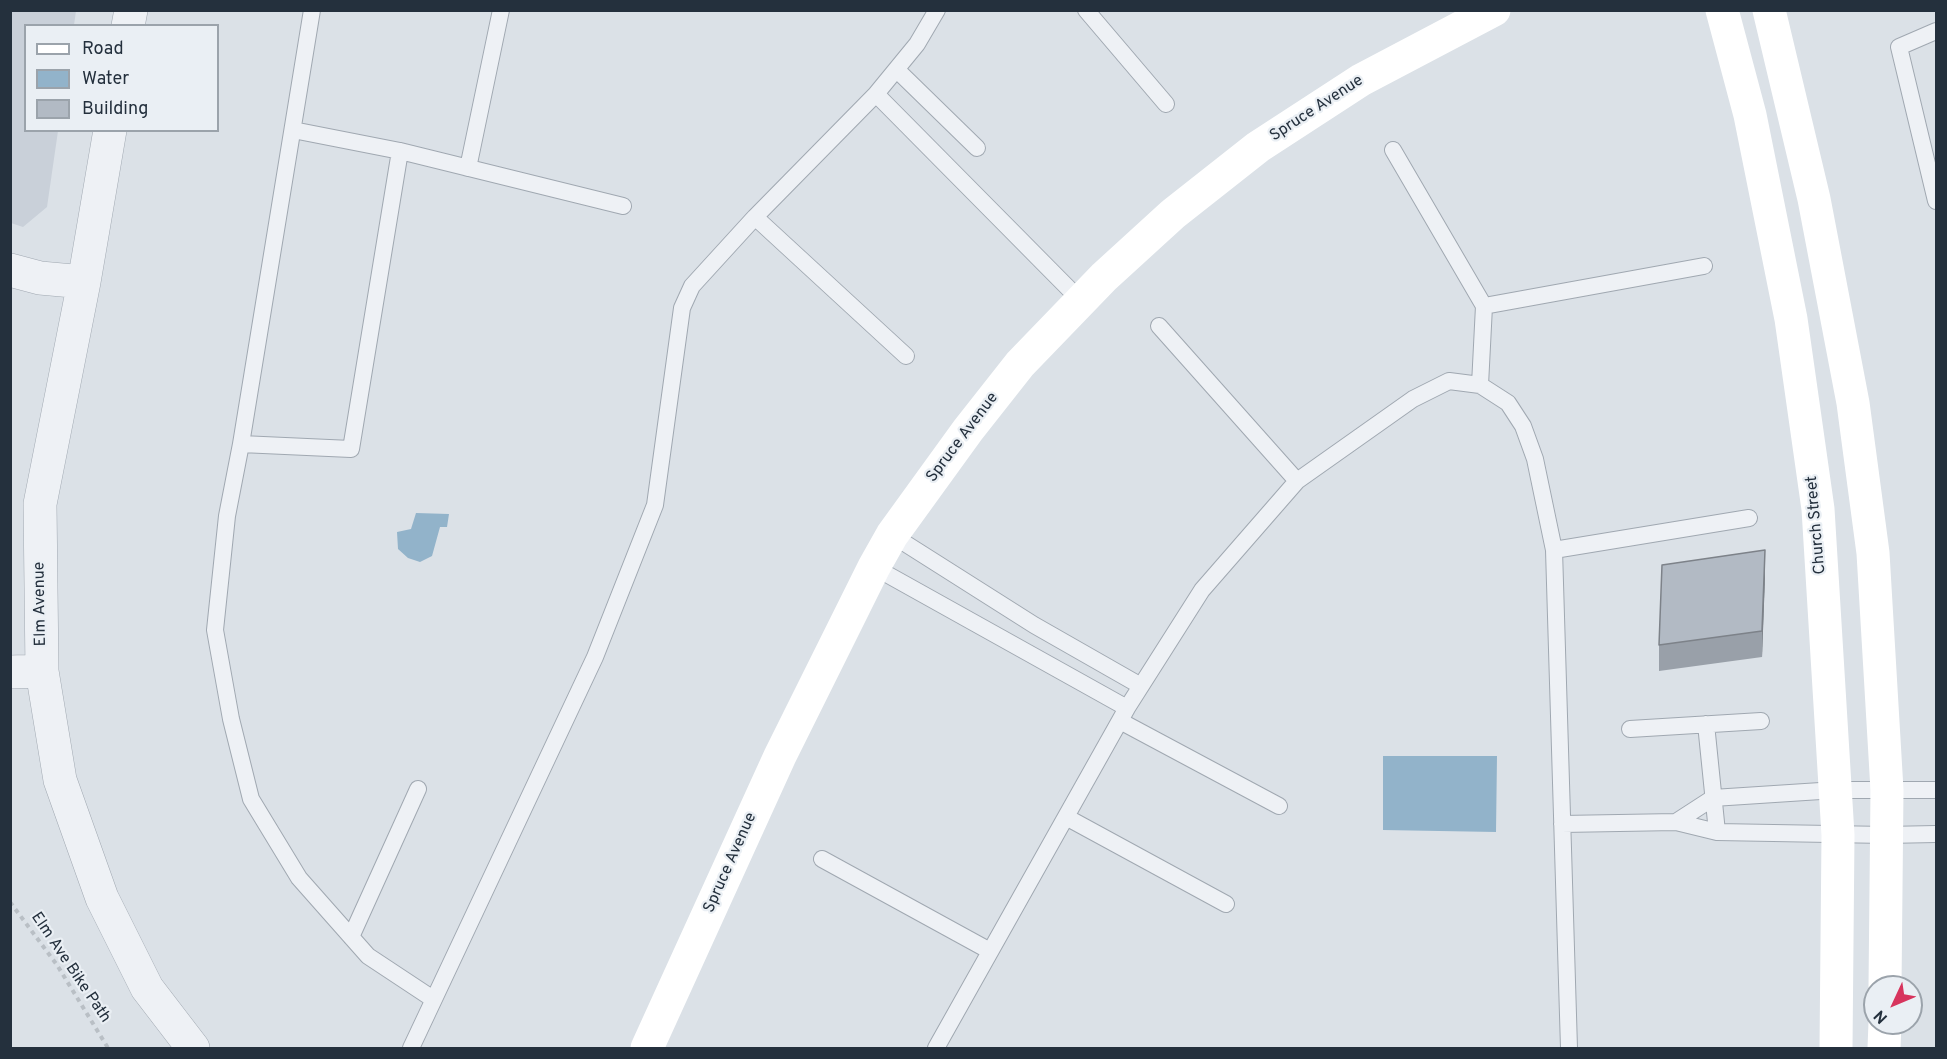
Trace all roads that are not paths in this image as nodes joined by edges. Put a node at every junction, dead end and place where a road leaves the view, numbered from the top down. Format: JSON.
{"nodes":[{"id":1,"x":312,"y":10,"type":"edge"},
{"id":2,"x":501,"y":10,"type":"edge"},
{"id":3,"x":937,"y":10,"type":"edge"},
{"id":4,"x":1086,"y":10,"type":"edge"},
{"id":5,"x":1494,"y":10,"type":"edge"},
{"id":6,"x":1722,"y":10,"type":"edge"},
{"id":7,"x":1769,"y":10,"type":"edge"},
{"id":8,"x":1936,"y":31,"type":"edge"},
{"id":9,"x":897,"y":70,"type":"junction"},
{"id":10,"x":876,"y":94,"type":"junction"},
{"id":11,"x":1166,"y":104,"type":"dead end"},
{"id":12,"x":293,"y":130,"type":"junction"},
{"id":13,"x":110,"y":132,"type":"edge"},
{"id":14,"x":977,"y":148,"type":"dead end"},
{"id":15,"x":1393,"y":150,"type":"dead end"},
{"id":16,"x":400,"y":151,"type":"junction"},
{"id":17,"x":468,"y":168,"type":"junction"},
{"id":18,"x":1936,"y":201,"type":"edge"},
{"id":19,"x":623,"y":206,"type":"dead end"},
{"id":20,"x":755,"y":217,"type":"junction"},
{"id":21,"x":1704,"y":266,"type":"dead end"},
{"id":22,"x":10,"y":270,"type":"edge"},
{"id":23,"x":84,"y":282,"type":"junction"},
{"id":24,"x":1081,"y":301,"type":"junction"},
{"id":25,"x":1484,"y":306,"type":"junction"},
{"id":26,"x":1159,"y":326,"type":"dead end"},
{"id":27,"x":906,"y":356,"type":"dead end"},
{"id":28,"x":1480,"y":385,"type":"junction"},
{"id":29,"x":240,"y":444,"type":"junction"},
{"id":30,"x":1297,"y":481,"type":"junction"},
{"id":31,"x":1749,"y":518,"type":"dead end"},
{"id":32,"x":892,"y":535,"type":"junction"},
{"id":33,"x":1554,"y":550,"type":"junction"},
{"id":34,"x":874,"y":567,"type":"junction"},
{"id":35,"x":26,"y":671,"type":"edge"},
{"id":36,"x":1141,"y":686,"type":"junction"},
{"id":37,"x":1124,"y":715,"type":"junction"},
{"id":38,"x":1761,"y":721,"type":"dead end"},
{"id":39,"x":1706,"y":723,"type":"junction"},
{"id":40,"x":1630,"y":729,"type":"dead end"},
{"id":41,"x":418,"y":789,"type":"dead end"},
{"id":42,"x":1836,"y":790,"type":"junction"},
{"id":43,"x":1887,"y":790,"type":"junction"},
{"id":44,"x":1936,"y":790,"type":"edge"},
{"id":45,"x":1713,"y":798,"type":"junction"},
{"id":46,"x":1279,"y":806,"type":"dead end"},
{"id":47,"x":1065,"y":817,"type":"junction"},
{"id":48,"x":1676,"y":822,"type":"junction"},
{"id":49,"x":1562,"y":824,"type":"junction"},
{"id":50,"x":1717,"y":832,"type":"junction"},
{"id":51,"x":1936,"y":834,"type":"edge"},
{"id":52,"x":1838,"y":835,"type":"junction"},
{"id":53,"x":1886,"y":835,"type":"junction"},
{"id":54,"x":822,"y":859,"type":"dead end"},
{"id":55,"x":1227,"y":904,"type":"dead end"},
{"id":56,"x":351,"y":937,"type":"junction"},
{"id":57,"x":990,"y":951,"type":"junction"},
{"id":58,"x":1885,"y":975,"type":"edge"},
{"id":59,"x":433,"y":999,"type":"junction"},
{"id":60,"x":193,"y":1048,"type":"edge"},
{"id":61,"x":411,"y":1048,"type":"edge"},
{"id":62,"x":647,"y":1048,"type":"edge"},
{"id":63,"x":936,"y":1048,"type":"edge"},
{"id":64,"x":1569,"y":1048,"type":"edge"},
{"id":65,"x":1836,"y":1048,"type":"edge"}],
"edges":[{"from":1,"to":12,"type":"lane"},
{"from":2,"to":17,"type":"lane"},
{"from":3,"to":9,"type":"lane"},
{"from":4,"to":11,"type":"lane"},
{"from":5,"to":24,"type":"main road","name":"Spruce Avenue"},
{"from":6,"to":42,"type":"main road","name":"Church Street"},
{"from":7,"to":43,"type":"main road"},
{"from":8,"to":18,"type":"lane"},
{"from":9,"to":10,"type":"lane"},
{"from":9,"to":14,"type":"lane"},
{"from":10,"to":20,"type":"lane"},
{"from":10,"to":24,"type":"lane"},
{"from":12,"to":16,"type":"lane"},
{"from":12,"to":29,"type":"lane"},
{"from":13,"to":23,"type":"street","name":"Elm Avenue"},
{"from":15,"to":25,"type":"lane"},
{"from":16,"to":17,"type":"lane"},
{"from":16,"to":29,"type":"lane"},
{"from":17,"to":19,"type":"lane"},
{"from":20,"to":27,"type":"lane"},
{"from":20,"to":59,"type":"lane"},
{"from":21,"to":25,"type":"lane"},
{"from":22,"to":23,"type":"street"},
{"from":23,"to":35,"type":"street","name":"Elm Avenue"},
{"from":24,"to":32,"type":"main road","name":"Spruce Avenue"},
{"from":25,"to":28,"type":"lane"},
{"from":26,"to":30,"type":"lane"},
{"from":28,"to":30,"type":"lane"},
{"from":28,"to":33,"type":"lane"},
{"from":29,"to":56,"type":"lane"},
{"from":30,"to":36,"type":"lane"},
{"from":31,"to":33,"type":"lane"},
{"from":32,"to":34,"type":"main road","name":"Spruce Avenue"},
{"from":32,"to":36,"type":"lane"},
{"from":33,"to":49,"type":"lane"},
{"from":34,"to":37,"type":"lane"},
{"from":34,"to":62,"type":"main road","name":"Spruce Avenue"},
{"from":35,"to":60,"type":"street","name":"Elm Avenue"},
{"from":36,"to":37,"type":"lane"},
{"from":37,"to":46,"type":"lane"},
{"from":37,"to":47,"type":"lane"},
{"from":38,"to":39,"type":"lane"},
{"from":39,"to":40,"type":"lane"},
{"from":39,"to":45,"type":"lane"},
{"from":41,"to":56,"type":"lane"},
{"from":42,"to":43,"type":"lane"},
{"from":42,"to":45,"type":"lane"},
{"from":42,"to":52,"type":"main road","name":"Church Street"},
{"from":43,"to":44,"type":"lane"},
{"from":43,"to":53,"type":"main road"},
{"from":45,"to":48,"type":"lane"},
{"from":45,"to":50,"type":"lane"},
{"from":47,"to":55,"type":"lane"},
{"from":47,"to":57,"type":"lane"},
{"from":48,"to":49,"type":"lane"},
{"from":48,"to":50,"type":"lane"},
{"from":49,"to":64,"type":"lane"},
{"from":50,"to":52,"type":"lane"},
{"from":51,"to":53,"type":"lane"},
{"from":52,"to":53,"type":"lane"},
{"from":52,"to":65,"type":"main road","name":"Church Street"},
{"from":53,"to":58,"type":"main road"},
{"from":54,"to":57,"type":"lane"},
{"from":56,"to":59,"type":"lane"},
{"from":57,"to":63,"type":"lane"},
{"from":59,"to":61,"type":"lane"}]}
